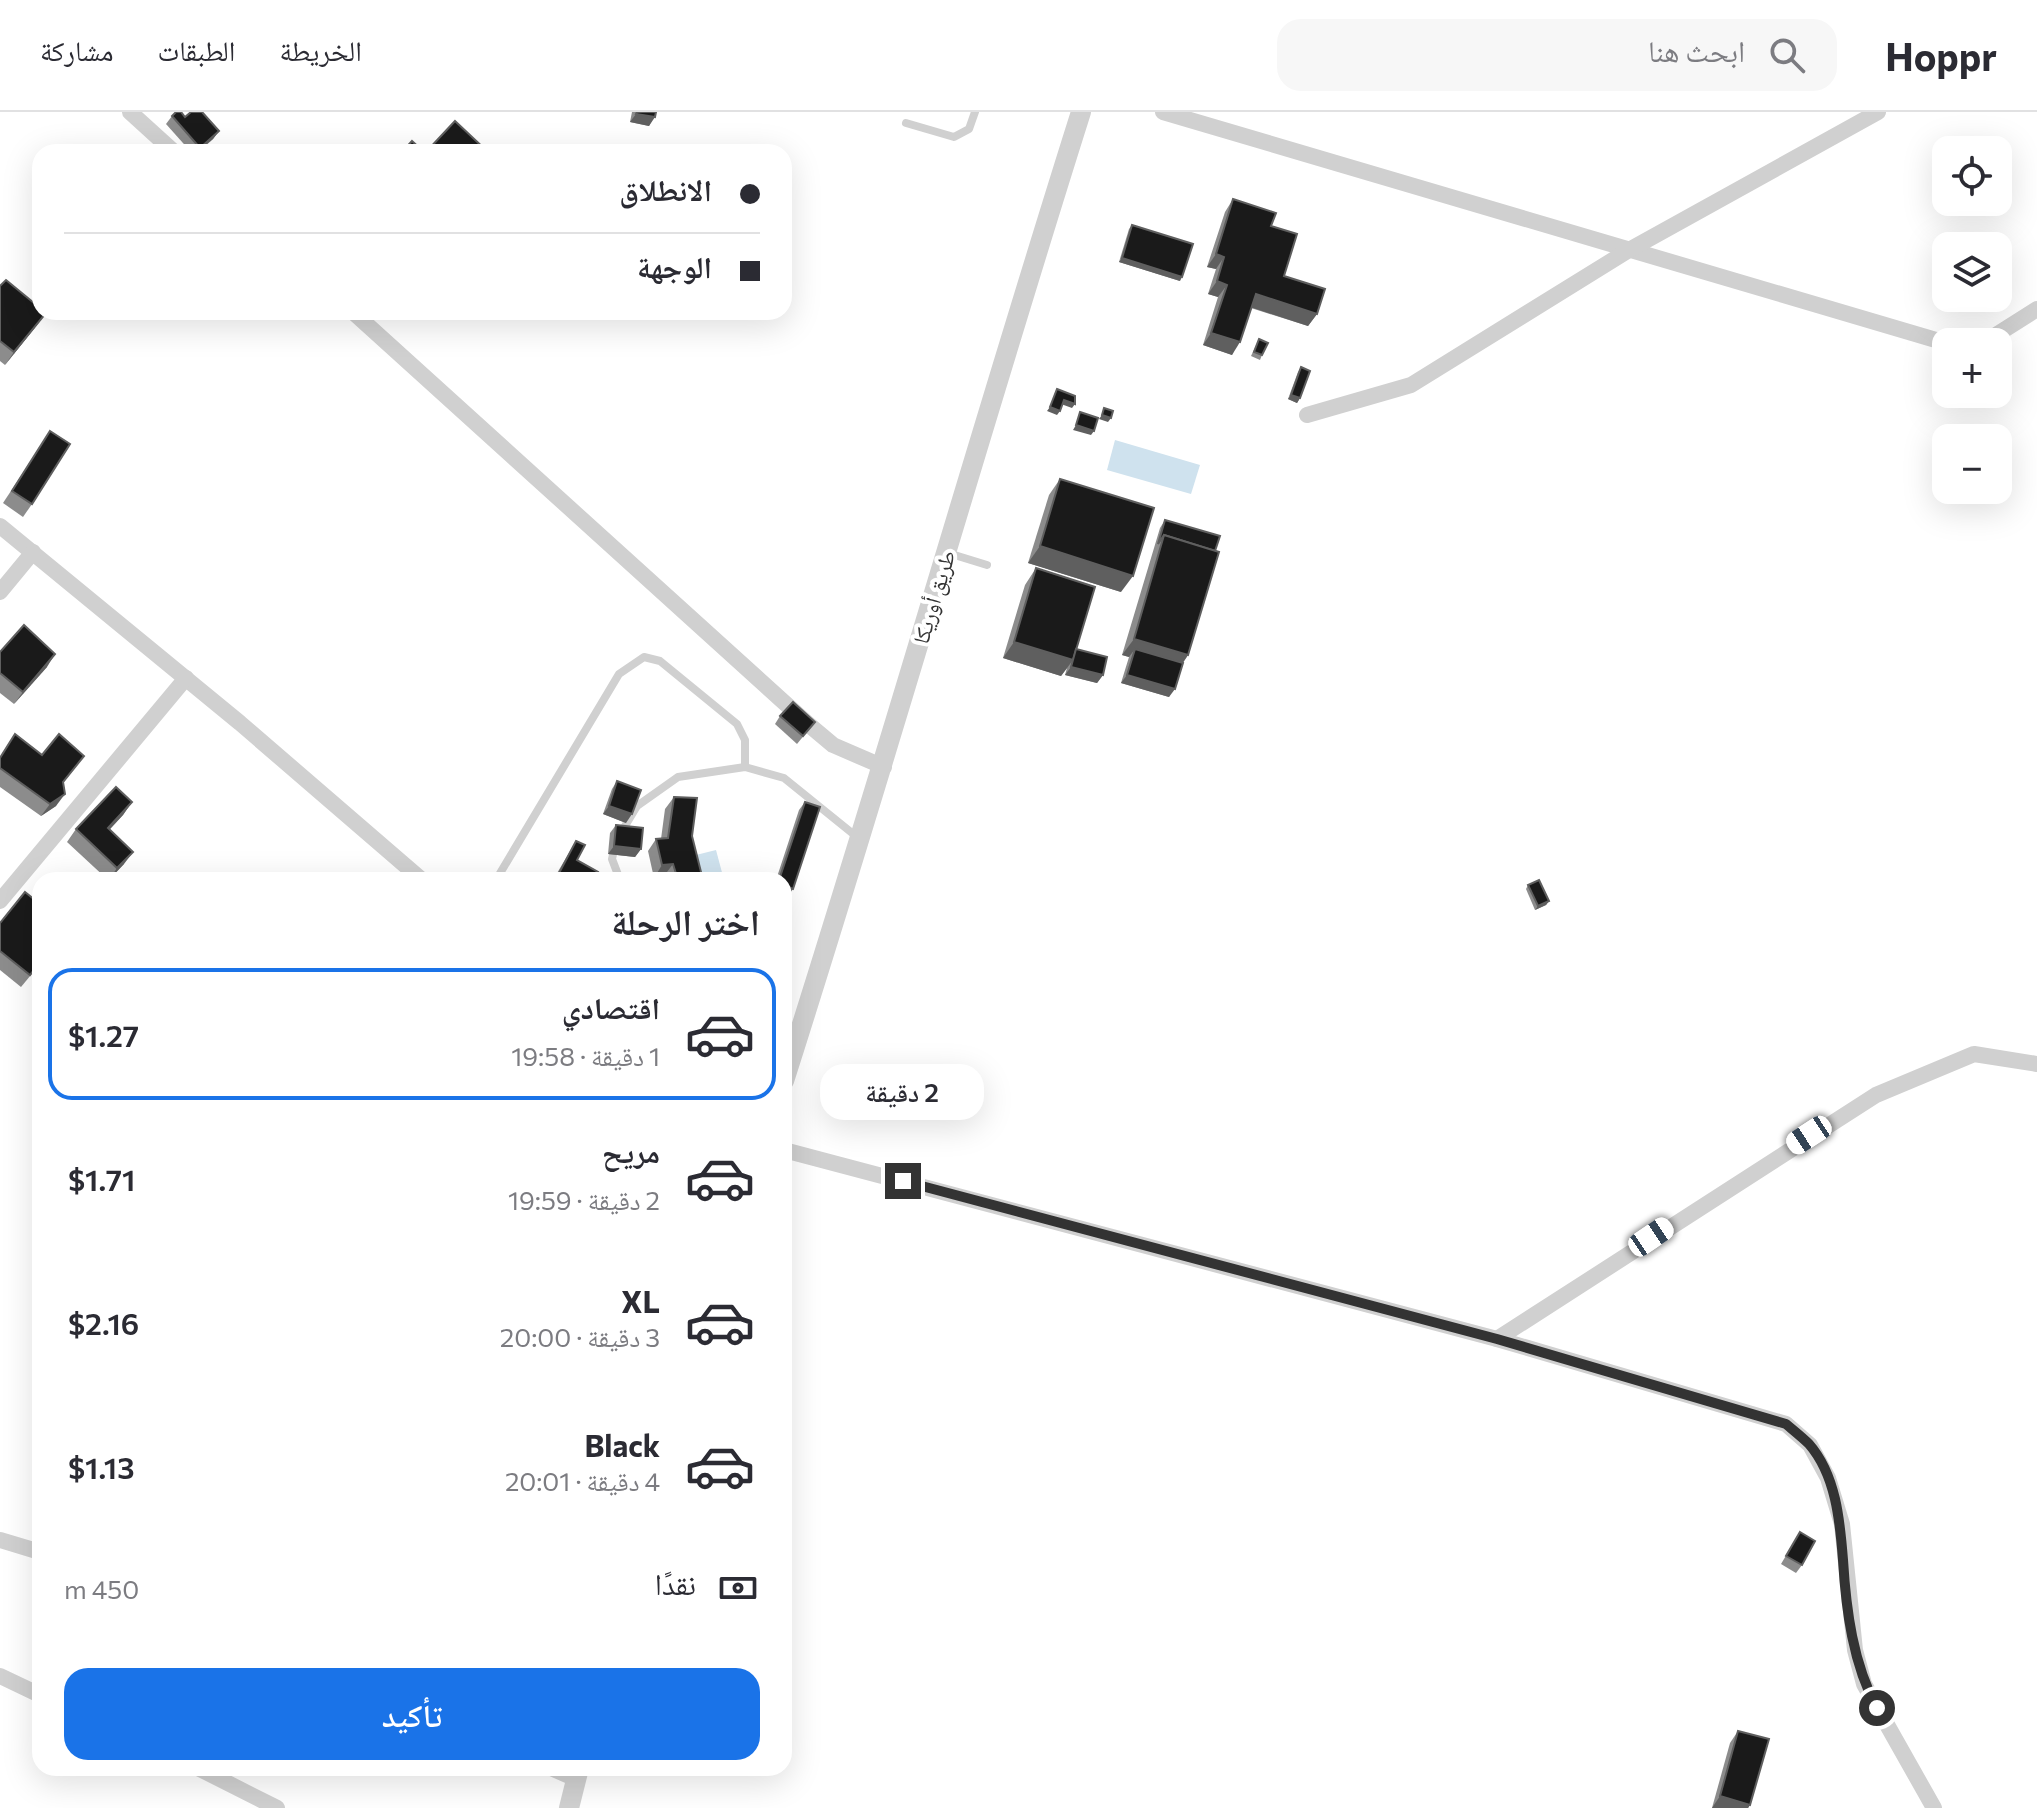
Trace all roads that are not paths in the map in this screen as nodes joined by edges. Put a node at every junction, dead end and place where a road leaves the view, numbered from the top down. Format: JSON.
{"nodes":[{"id":1,"x":130,"y":112,"type":"edge"},
{"id":2,"x":975,"y":112,"type":"edge"},
{"id":3,"x":1081,"y":112,"type":"edge"},
{"id":4,"x":1163,"y":112,"type":"edge"},
{"id":5,"x":1878,"y":112,"type":"edge"},
{"id":6,"x":906,"y":123,"type":"dead end"},
{"id":7,"x":165,"y":144,"type":"edge"},
{"id":8,"x":1629,"y":250,"type":"junction"},
{"id":9,"x":2037,"y":309,"type":"edge"},
{"id":10,"x":362,"y":320,"type":"edge"},
{"id":11,"x":2007,"y":328,"type":"edge"},
{"id":12,"x":1932,"y":339,"type":"edge"},
{"id":13,"x":1307,"y":415,"type":"dead end"},
{"id":14,"x":0,"y":526,"type":"edge"},
{"id":15,"x":33,"y":552,"type":"junction"},
{"id":16,"x":947,"y":553,"type":"junction"},
{"id":17,"x":987,"y":565,"type":"dead end"},
{"id":18,"x":0,"y":592,"type":"edge"},
{"id":19,"x":186,"y":678,"type":"junction"},
{"id":20,"x":745,"y":767,"type":"junction"},
{"id":21,"x":884,"y":767,"type":"junction"},
{"id":22,"x":861,"y":840,"type":"junction"},
{"id":23,"x":413,"y":872,"type":"edge"},
{"id":24,"x":501,"y":872,"type":"edge"},
{"id":25,"x":617,"y":872,"type":"edge"},
{"id":26,"x":0,"y":901,"type":"edge"},
{"id":27,"x":792,"y":1056,"type":"edge"},
{"id":28,"x":2037,"y":1064,"type":"edge"},
{"id":29,"x":792,"y":1152,"type":"edge"},
{"id":30,"x":1497,"y":1339,"type":"junction"},
{"id":31,"x":0,"y":1540,"type":"edge"},
{"id":32,"x":32,"y":1550,"type":"edge"},
{"id":33,"x":0,"y":1676,"type":"edge"},
{"id":34,"x":32,"y":1691,"type":"edge"},
{"id":35,"x":214,"y":1776,"type":"edge"},
{"id":36,"x":577,"y":1776,"type":"edge"},
{"id":37,"x":277,"y":1808,"type":"edge"},
{"id":38,"x":569,"y":1808,"type":"edge"},
{"id":39,"x":1934,"y":1808,"type":"edge"}],
"edges":[{"from":1,"to":7,"type":"street"},
{"from":2,"to":6,"type":"lane"},
{"from":3,"to":16,"type":"street","name":"طريق أوريكا"},
{"from":4,"to":8,"type":"street"},
{"from":5,"to":8,"type":"street"},
{"from":8,"to":12,"type":"street"},
{"from":8,"to":13,"type":"street"},
{"from":9,"to":11,"type":"street"},
{"from":10,"to":21,"type":"street"},
{"from":14,"to":15,"type":"street"},
{"from":15,"to":18,"type":"street"},
{"from":15,"to":19,"type":"street"},
{"from":16,"to":17,"type":"lane"},
{"from":16,"to":21,"type":"street","name":"طريق أوريكا"},
{"from":19,"to":23,"type":"street"},
{"from":19,"to":26,"type":"street"},
{"from":20,"to":22,"type":"lane"},
{"from":20,"to":24,"type":"lane"},
{"from":20,"to":25,"type":"lane"},
{"from":21,"to":22,"type":"street","name":"طريق أوريكا"},
{"from":22,"to":27,"type":"street","name":"طريق أوريكا"},
{"from":28,"to":30,"type":"street"},
{"from":29,"to":30,"type":"street"},
{"from":30,"to":39,"type":"street"},
{"from":31,"to":32,"type":"street"},
{"from":33,"to":34,"type":"street"},
{"from":35,"to":37,"type":"street"},
{"from":36,"to":38,"type":"street"}]}
